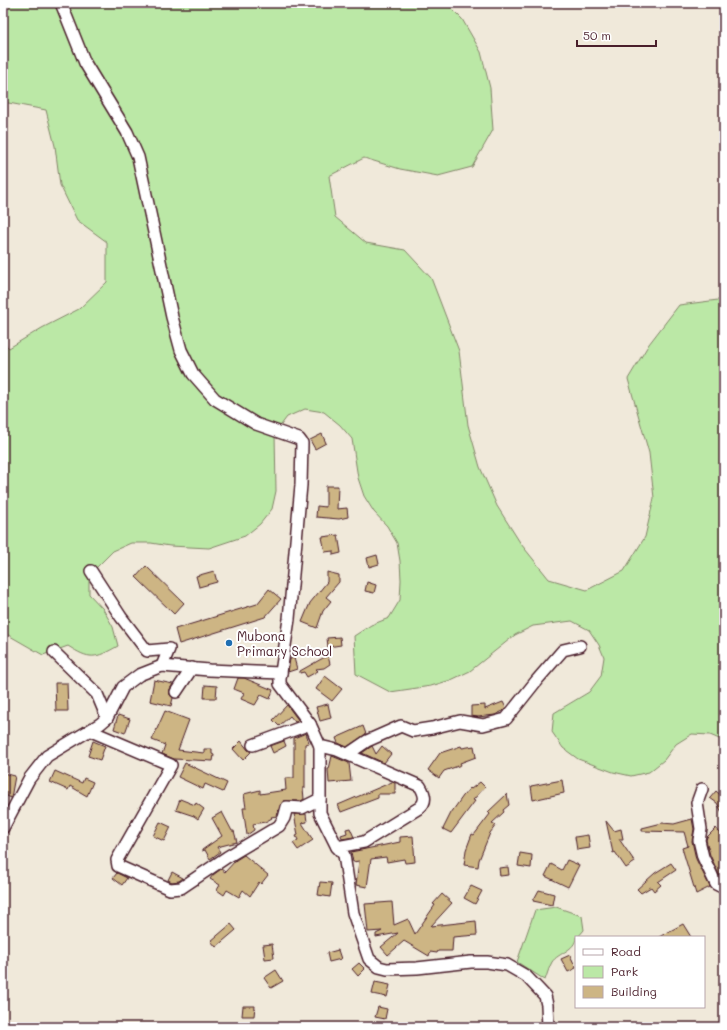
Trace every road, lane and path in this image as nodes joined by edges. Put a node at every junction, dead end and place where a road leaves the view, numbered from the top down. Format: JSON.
{"nodes":[{"id":1,"x":61,"y":3,"type":"edge"},
{"id":2,"x":91,"y":571,"type":"dead end"},
{"id":3,"x":580,"y":646,"type":"dead end"},
{"id":4,"x":54,"y":652,"type":"dead end"},
{"id":5,"x":162,"y":666,"type":"junction"},
{"id":6,"x":192,"y":668,"type":"junction"},
{"id":7,"x":281,"y":673,"type":"junction"},
{"id":8,"x":176,"y":692,"type":"dead end"},
{"id":9,"x":107,"y":718,"type":"junction"},
{"id":10,"x":310,"y":724,"type":"junction"},
{"id":11,"x":91,"y":731,"type":"junction"},
{"id":12,"x":253,"y":745,"type":"dead end"},
{"id":13,"x":320,"y":746,"type":"junction"},
{"id":14,"x":348,"y":754,"type":"junction"},
{"id":15,"x":702,"y":789,"type":"dead end"},
{"id":16,"x":320,"y":799,"type":"junction"},
{"id":17,"x":3,"y":828,"type":"edge"},
{"id":18,"x":337,"y":847,"type":"junction"},
{"id":19,"x":724,"y":888,"type":"edge"},
{"id":20,"x":548,"y":1027,"type":"edge"}],
"edges":[{"from":1,"to":7,"type":"street"},
{"from":2,"to":5,"type":"street"},
{"from":3,"to":14,"type":"street"},
{"from":4,"to":9,"type":"street"},
{"from":5,"to":6,"type":"street"},
{"from":5,"to":9,"type":"street"},
{"from":6,"to":7,"type":"street"},
{"from":6,"to":8,"type":"street"},
{"from":7,"to":10,"type":"street"},
{"from":9,"to":11,"type":"street"},
{"from":10,"to":12,"type":"street"},
{"from":10,"to":13,"type":"street"},
{"from":11,"to":16,"type":"street"},
{"from":11,"to":17,"type":"street"},
{"from":13,"to":14,"type":"street"},
{"from":13,"to":16,"type":"street"},
{"from":14,"to":18,"type":"street"},
{"from":15,"to":19,"type":"street"},
{"from":16,"to":18,"type":"street"},
{"from":18,"to":20,"type":"street"}]}
